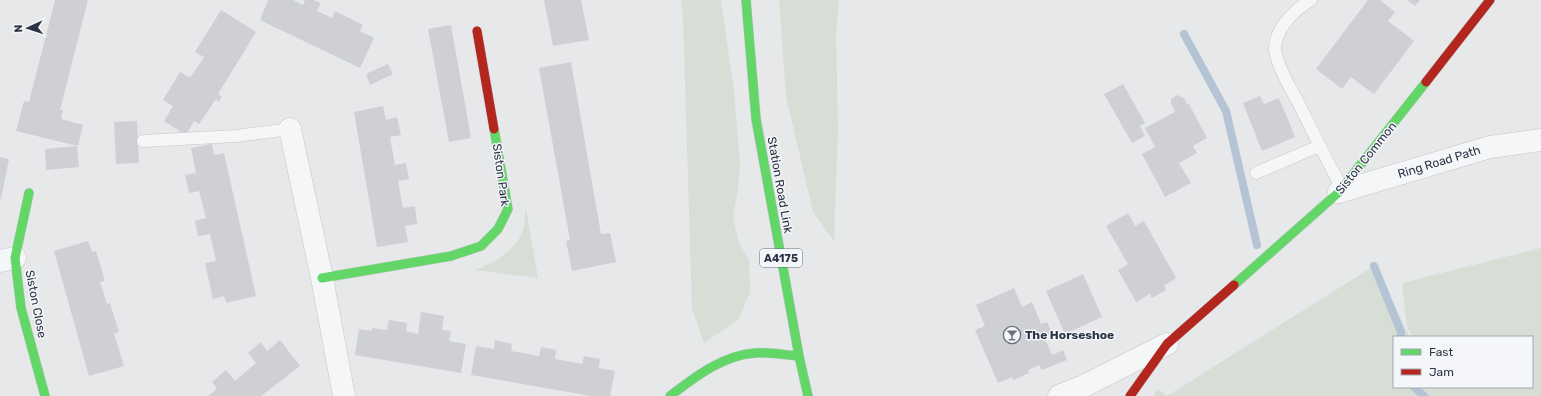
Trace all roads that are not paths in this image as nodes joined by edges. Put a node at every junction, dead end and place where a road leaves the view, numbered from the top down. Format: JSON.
{"nodes":[{"id":1,"x":746,"y":0,"type":"edge"},
{"id":2,"x":1311,"y":0,"type":"edge"},
{"id":3,"x":1490,"y":0,"type":"edge"},
{"id":4,"x":477,"y":31,"type":"dead end"},
{"id":5,"x":290,"y":129,"type":"joint"},
{"id":6,"x":1541,"y":140,"type":"edge"},
{"id":7,"x":143,"y":141,"type":"dead end"},
{"id":8,"x":1319,"y":146,"type":"junction"},
{"id":9,"x":1256,"y":172,"type":"dead end"},
{"id":10,"x":1341,"y":190,"type":"junction"},
{"id":11,"x":30,"y":193,"type":"dead end"},
{"id":12,"x":8,"y":260,"type":"edge"},
{"id":13,"x":322,"y":278,"type":"junction"},
{"id":14,"x":1167,"y":344,"type":"junction"},
{"id":15,"x":799,"y":356,"type":"junction"},
{"id":16,"x":44,"y":396,"type":"edge"},
{"id":17,"x":344,"y":396,"type":"edge"},
{"id":18,"x":670,"y":396,"type":"edge"},
{"id":19,"x":808,"y":396,"type":"edge"},
{"id":20,"x":1059,"y":396,"type":"edge"},
{"id":21,"x":1130,"y":396,"type":"edge"}],
"edges":[{"from":1,"to":15,"type":"street","name":"Station Road Link","number":"A4175"},
{"from":2,"to":8,"type":"lane"},
{"from":3,"to":10,"type":"street","name":"Siston Common"},
{"from":4,"to":13,"type":"street","name":"Siston Park"},
{"from":5,"to":7,"type":"lane"},
{"from":5,"to":13,"type":"street"},
{"from":6,"to":10,"type":"street","name":"Ring Road Path"},
{"from":8,"to":9,"type":"lane"},
{"from":8,"to":10,"type":"lane"},
{"from":10,"to":14,"type":"street","name":"Siston Common"},
{"from":11,"to":12,"type":"street","name":"Siston Close"},
{"from":12,"to":16,"type":"street","name":"Siston Close"},
{"from":13,"to":17,"type":"street"},
{"from":14,"to":20,"type":"street","name":"Siston Common"},
{"from":14,"to":21,"type":"street","name":"Siston Common"},
{"from":15,"to":18,"type":"street"},
{"from":15,"to":19,"type":"street","name":"Station Road Link","number":"A4175"}]}
